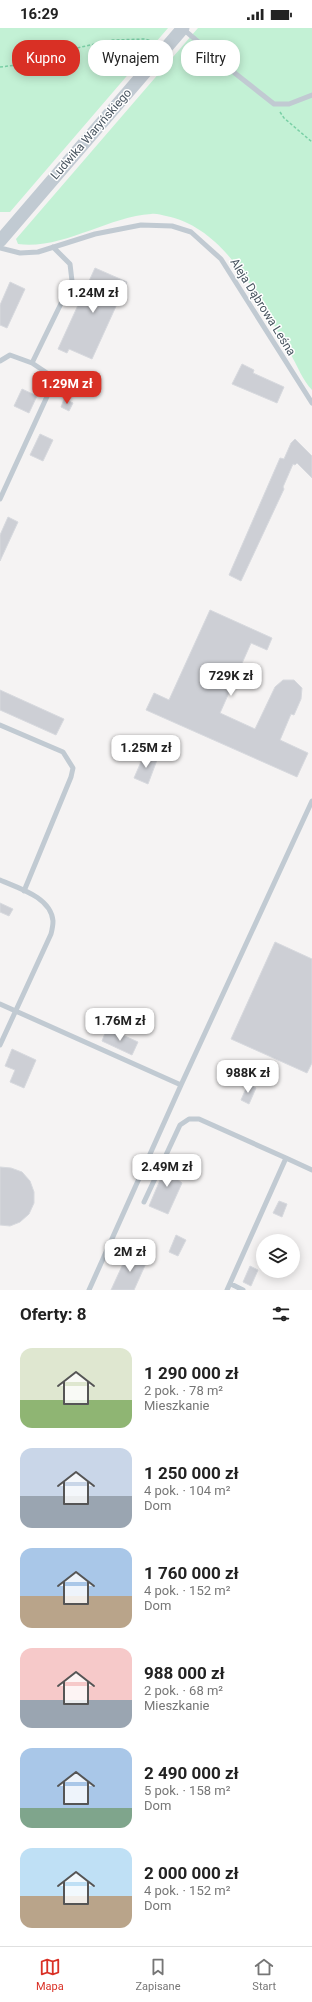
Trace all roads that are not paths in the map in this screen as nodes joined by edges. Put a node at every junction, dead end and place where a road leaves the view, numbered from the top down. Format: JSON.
{"nodes":[{"id":1,"x":183,"y":28,"type":"edge"},
{"id":2,"x":312,"y":95,"type":"edge"},
{"id":3,"x":0,"y":241,"type":"edge"},
{"id":4,"x":53,"y":247,"type":"junction"},
{"id":5,"x":0,"y":248,"type":"edge"},
{"id":6,"x":0,"y":361,"type":"edge"},
{"id":7,"x":32,"y":363,"type":"junction"},
{"id":8,"x":312,"y":403,"type":"edge"},
{"id":9,"x":0,"y":499,"type":"edge"},
{"id":10,"x":0,"y":725,"type":"edge"},
{"id":11,"x":312,"y":800,"type":"edge"},
{"id":12,"x":0,"y":880,"type":"edge"},
{"id":13,"x":24,"y":891,"type":"junction"},
{"id":14,"x":0,"y":1004,"type":"edge"},
{"id":15,"x":16,"y":1011,"type":"junction"},
{"id":16,"x":0,"y":1045,"type":"edge"},
{"id":17,"x":181,"y":1085,"type":"junction"},
{"id":18,"x":286,"y":1158,"type":"junction"},
{"id":19,"x":312,"y":1170,"type":"edge"},
{"id":20,"x":144,"y":1202,"type":"dead end"},
{"id":21,"x":231,"y":1284,"type":"junction"},
{"id":22,"x":89,"y":1290,"type":"edge"},
{"id":23,"x":227,"y":1290,"type":"edge"},
{"id":24,"x":243,"y":1290,"type":"edge"}],
"edges":[{"from":1,"to":2,"type":"lane"},
{"from":1,"to":3,"type":"street","name":"Ludwika Waryńskiego"},
{"from":4,"to":5,"type":"lane","name":"Aleja Dąbrowa Leśna"},
{"from":4,"to":7,"type":"lane"},
{"from":4,"to":8,"type":"lane","name":"Aleja Dąbrowa Leśna"},
{"from":6,"to":7,"type":"lane"},
{"from":7,"to":9,"type":"lane"},
{"from":10,"to":13,"type":"lane"},
{"from":11,"to":17,"type":"lane"},
{"from":12,"to":13,"type":"lane"},
{"from":13,"to":15,"type":"lane"},
{"from":14,"to":15,"type":"lane"},
{"from":15,"to":16,"type":"lane"},
{"from":15,"to":17,"type":"lane"},
{"from":17,"to":22,"type":"lane"},
{"from":18,"to":19,"type":"lane"},
{"from":18,"to":20,"type":"lane"},
{"from":18,"to":21,"type":"lane"},
{"from":21,"to":23,"type":"lane"},
{"from":21,"to":24,"type":"lane"}]}
